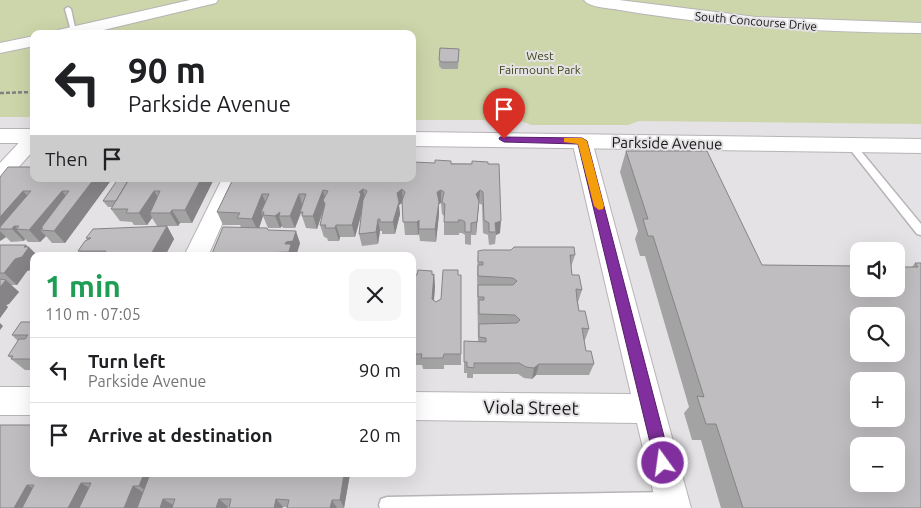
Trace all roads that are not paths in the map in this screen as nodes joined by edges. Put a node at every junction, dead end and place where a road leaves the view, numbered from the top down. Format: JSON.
{"nodes":[{"id":1,"x":210,"y":0,"type":"edge"},
{"id":2,"x":592,"y":0,"type":"edge"},
{"id":3,"x":68,"y":9,"type":"dead end"},
{"id":4,"x":921,"y":28,"type":"edge"},
{"id":5,"x":69,"y":30,"type":"edge"},
{"id":6,"x":82,"y":30,"type":"edge"},
{"id":7,"x":30,"y":41,"type":"edge"},
{"id":8,"x":0,"y":48,"type":"edge"},
{"id":9,"x":0,"y":136,"type":"edge"},
{"id":10,"x":30,"y":137,"type":"edge"},
{"id":11,"x":416,"y":139,"type":"edge"},
{"id":12,"x":30,"y":141,"type":"edge"},
{"id":13,"x":582,"y":141,"type":"junction"},
{"id":14,"x":852,"y":146,"type":"junction"},
{"id":15,"x":921,"y":146,"type":"edge"},
{"id":16,"x":0,"y":175,"type":"edge"},
{"id":17,"x":231,"y":182,"type":"edge"},
{"id":18,"x":921,"y":231,"type":"edge"},
{"id":19,"x":198,"y":252,"type":"edge"},
{"id":20,"x":0,"y":401,"type":"edge"},
{"id":21,"x":30,"y":401,"type":"edge"},
{"id":22,"x":416,"y":406,"type":"edge"},
{"id":23,"x":650,"y":409,"type":"junction"},
{"id":24,"x":673,"y":504,"type":"edge"},
{"id":25,"x":387,"y":505,"type":"dead end"}],
"edges":[{"from":1,"to":6,"type":"street"},
{"from":2,"to":4,"type":"street","name":"South Concourse Drive"},
{"from":3,"to":5,"type":"lane"},
{"from":7,"to":8,"type":"street"},
{"from":9,"to":10,"type":"street"},
{"from":11,"to":13,"type":"street","name":"Parkside Avenue"},
{"from":12,"to":16,"type":"street"},
{"from":13,"to":14,"type":"street","name":"Parkside Avenue"},
{"from":13,"to":23,"type":"street"},
{"from":14,"to":15,"type":"street","name":"Parkside Avenue"},
{"from":14,"to":18,"type":"lane"},
{"from":17,"to":19,"type":"street"},
{"from":20,"to":21,"type":"street"},
{"from":22,"to":23,"type":"street","name":"Viola Street"},
{"from":23,"to":24,"type":"street"},
{"from":24,"to":25,"type":"lane"}]}
